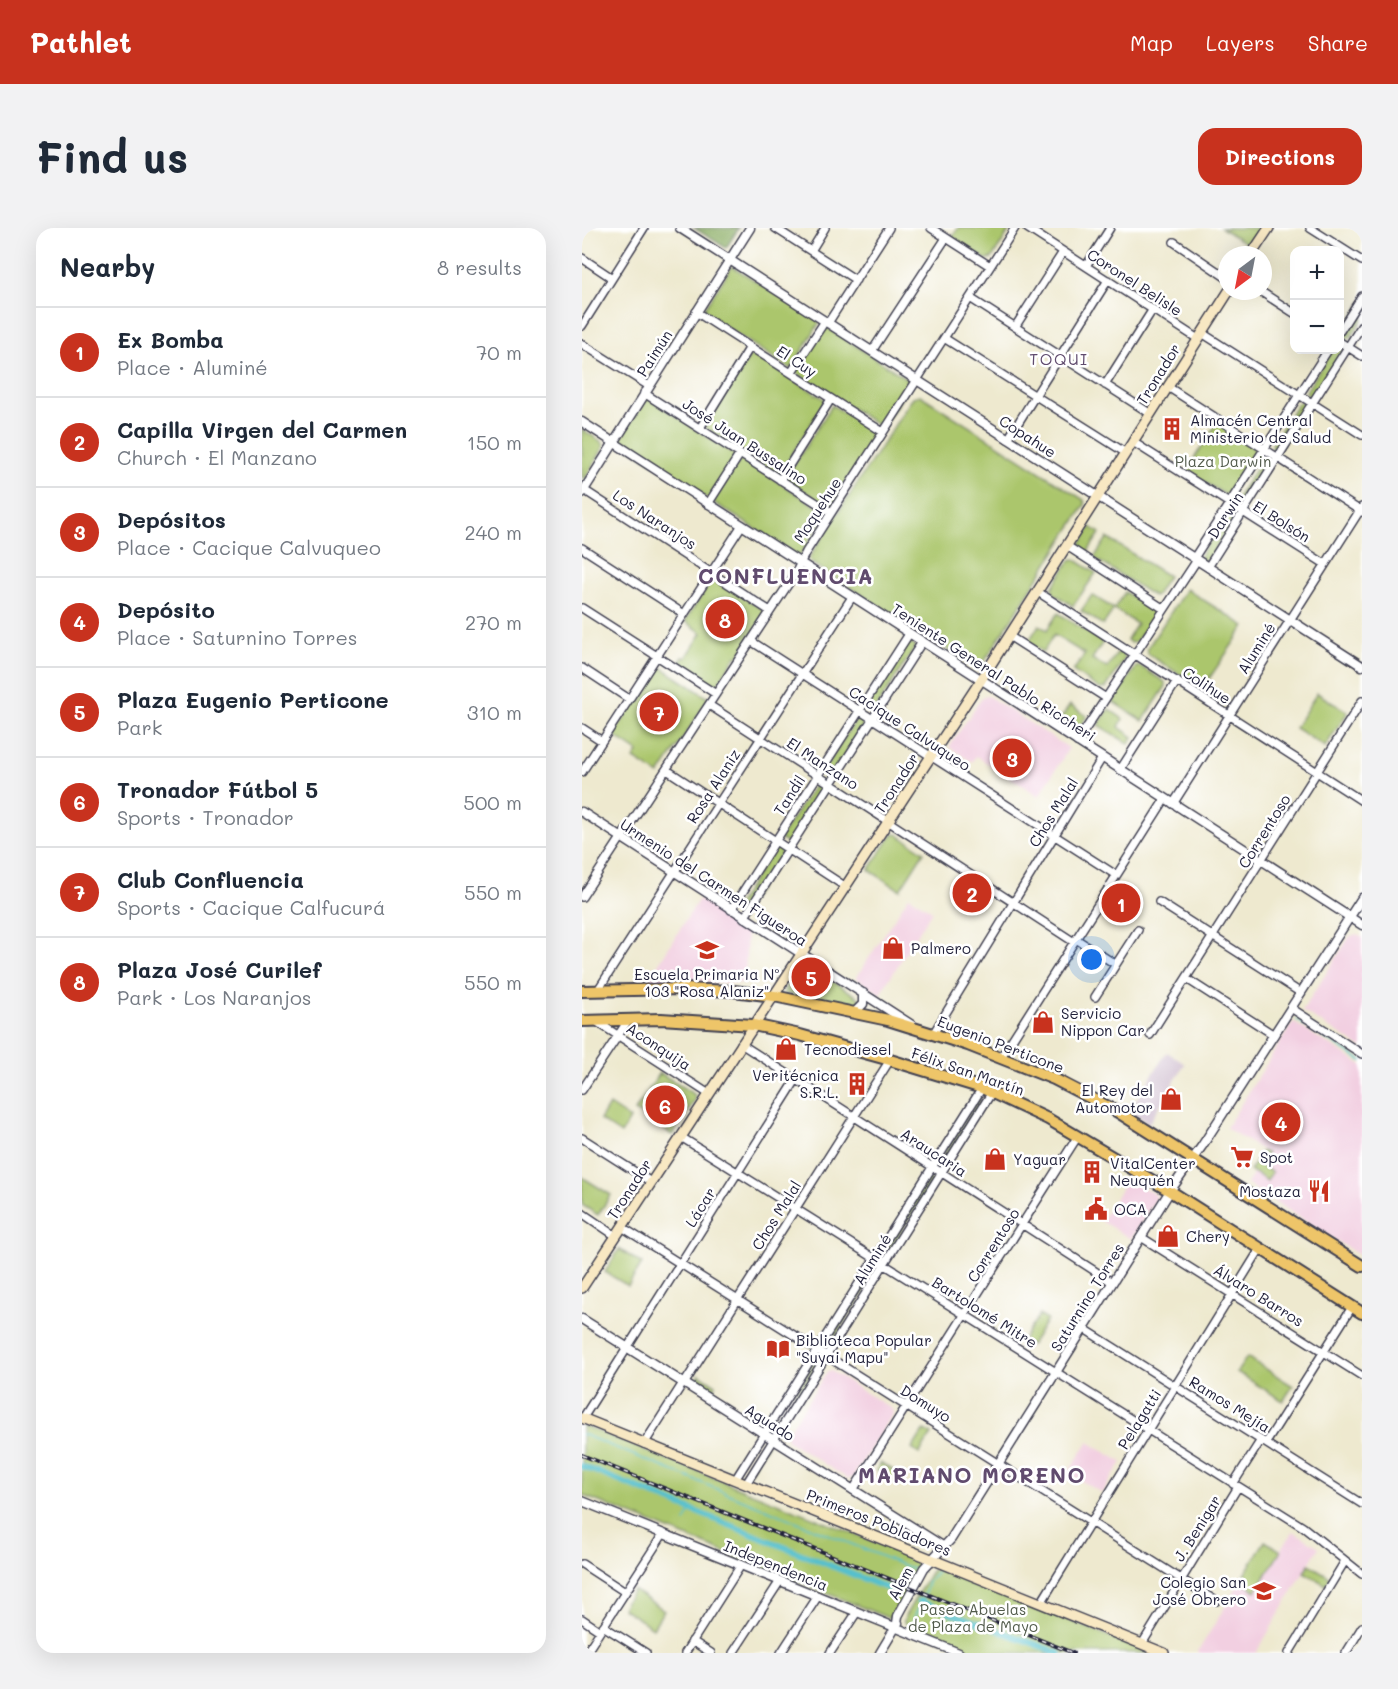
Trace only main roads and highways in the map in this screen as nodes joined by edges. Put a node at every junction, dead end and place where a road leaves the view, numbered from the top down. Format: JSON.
{"nodes":[{"id":1,"x":1269,"y":228,"type":"edge"},
{"id":2,"x":1257,"y":246,"type":"edge"},
{"id":3,"x":1223,"y":300,"type":"edge"},
{"id":4,"x":582,"y":991,"type":"edge"},
{"id":5,"x":774,"y":996,"type":"junction"},
{"id":6,"x":582,"y":1022,"type":"edge"},
{"id":7,"x":753,"y":1025,"type":"junction"},
{"id":8,"x":1362,"y":1266,"type":"edge"},
{"id":9,"x":582,"y":1288,"type":"edge"},
{"id":10,"x":1357,"y":1310,"type":"edge"},
{"id":11,"x":582,"y":1418,"type":"edge"},
{"id":12,"x":1164,"y":1653,"type":"edge"}],
"edges":[{"from":1,"to":2,"type":"main road"},
{"from":3,"to":5,"type":"main road","name":"Tronador"},
{"from":4,"to":5,"type":"highway","name":"Eugenio Perticone"},
{"from":5,"to":7,"type":"main road","name":"Tronador"},
{"from":5,"to":8,"type":"highway","name":"Eugenio Perticone"},
{"from":6,"to":7,"type":"highway","name":"Félix San Martín"},
{"from":7,"to":9,"type":"main road","name":"Tronador"},
{"from":7,"to":10,"type":"highway","name":"Félix San Martín"},
{"from":11,"to":12,"type":"main road","name":"Primeros Pobladores"}]}
